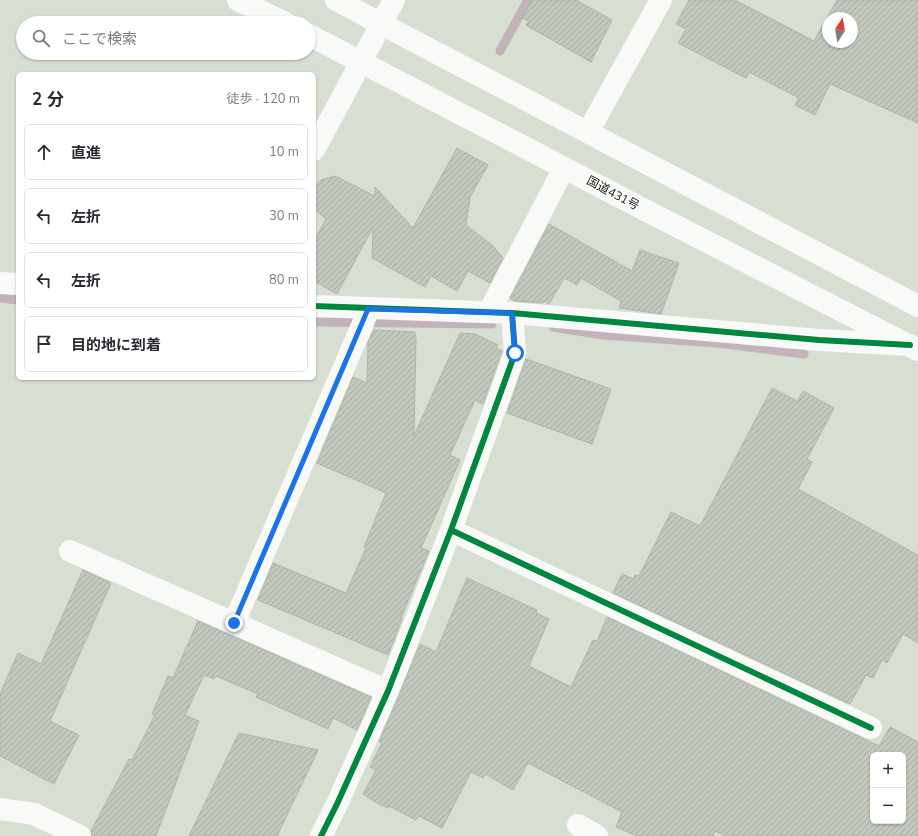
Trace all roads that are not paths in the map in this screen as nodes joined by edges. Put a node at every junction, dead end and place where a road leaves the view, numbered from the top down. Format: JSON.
{"nodes":[{"id":1,"x":238,"y":0,"type":"edge"},
{"id":2,"x":336,"y":0,"type":"edge"},
{"id":3,"x":394,"y":0,"type":"edge"},
{"id":4,"x":661,"y":0,"type":"edge"},
{"id":5,"x":271,"y":16,"type":"edge"},
{"id":6,"x":382,"y":23,"type":"junction"},
{"id":7,"x":316,"y":38,"type":"edge"},
{"id":8,"x":361,"y":61,"type":"junction"},
{"id":9,"x":588,"y":132,"type":"junction"},
{"id":10,"x":316,"y":146,"type":"edge"},
{"id":11,"x":564,"y":168,"type":"junction"},
{"id":12,"x":0,"y":283,"type":"edge"},
{"id":13,"x":16,"y":284,"type":"edge"},
{"id":14,"x":316,"y":306,"type":"edge"},
{"id":15,"x":918,"y":306,"type":"edge"},
{"id":16,"x":368,"y":309,"type":"junction"},
{"id":17,"x":489,"y":312,"type":"junction"},
{"id":18,"x":512,"y":313,"type":"junction"},
{"id":19,"x":914,"y":347,"type":"edge"},
{"id":20,"x":451,"y":530,"type":"junction"},
{"id":21,"x":70,"y":551,"type":"dead end"},
{"id":22,"x":234,"y":623,"type":"junction"},
{"id":23,"x":388,"y":691,"type":"junction"},
{"id":24,"x":872,"y":728,"type":"dead end"},
{"id":25,"x":0,"y":809,"type":"edge"},
{"id":26,"x":578,"y":825,"type":"dead end"},
{"id":27,"x":80,"y":836,"type":"edge"},
{"id":28,"x":321,"y":836,"type":"edge"},
{"id":29,"x":597,"y":836,"type":"edge"}],
"edges":[{"from":1,"to":5,"type":"main road"},
{"from":2,"to":6,"type":"main road"},
{"from":3,"to":6,"type":"main road"},
{"from":4,"to":9,"type":"main road"},
{"from":6,"to":8,"type":"main road"},
{"from":6,"to":9,"type":"main road"},
{"from":7,"to":8,"type":"main road","name":"国道431号"},
{"from":8,"to":10,"type":"main road"},
{"from":8,"to":11,"type":"main road","name":"国道431号"},
{"from":9,"to":15,"type":"main road"},
{"from":11,"to":17,"type":"main road"},
{"from":11,"to":19,"type":"main road","name":"国道431号"},
{"from":12,"to":13,"type":"main road"},
{"from":14,"to":16,"type":"main road"},
{"from":16,"to":17,"type":"main road"},
{"from":16,"to":22,"type":"main road"},
{"from":17,"to":18,"type":"main road"},
{"from":18,"to":19,"type":"main road"},
{"from":18,"to":20,"type":"main road"},
{"from":20,"to":23,"type":"main road"},
{"from":20,"to":24,"type":"main road"},
{"from":21,"to":22,"type":"main road"},
{"from":22,"to":23,"type":"main road"},
{"from":23,"to":28,"type":"main road"},
{"from":25,"to":27,"type":"main road"},
{"from":26,"to":29,"type":"main road"}]}
